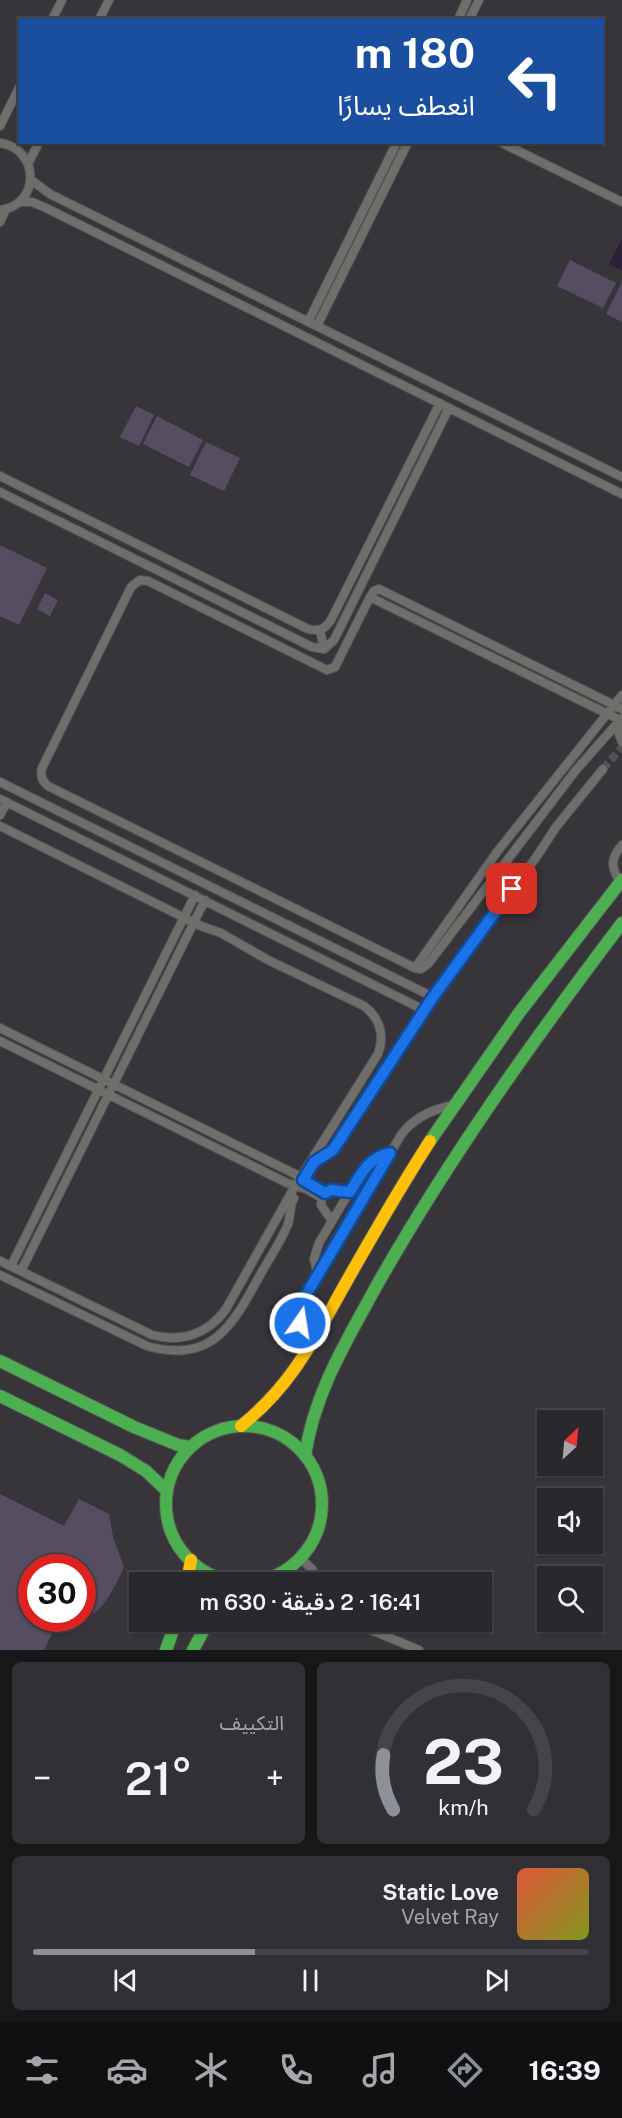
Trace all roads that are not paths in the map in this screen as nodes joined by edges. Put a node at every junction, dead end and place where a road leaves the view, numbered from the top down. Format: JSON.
{"nodes":[{"id":1,"x":62,"y":0,"type":"edge"},
{"id":2,"x":109,"y":0,"type":"edge"},
{"id":3,"x":468,"y":0,"type":"edge"},
{"id":4,"x":479,"y":0,"type":"edge"},
{"id":5,"x":53,"y":18,"type":"edge"},
{"id":6,"x":100,"y":18,"type":"edge"},
{"id":7,"x":459,"y":18,"type":"edge"},
{"id":8,"x":470,"y":18,"type":"edge"},
{"id":9,"x":18,"y":90,"type":"edge"},
{"id":10,"x":0,"y":126,"type":"edge"},
{"id":11,"x":0,"y":144,"type":"edge"},
{"id":12,"x":38,"y":144,"type":"edge"},
{"id":13,"x":396,"y":144,"type":"edge"},
{"id":14,"x":407,"y":144,"type":"edge"},
{"id":15,"x":504,"y":144,"type":"edge"},
{"id":16,"x":28,"y":164,"type":"junction"},
{"id":17,"x":31,"y":180,"type":"junction"},
{"id":18,"x":20,"y":202,"type":"junction"},
{"id":19,"x":622,"y":202,"type":"edge"},
{"id":20,"x":3,"y":209,"type":"edge"},
{"id":21,"x":0,"y":222,"type":"edge"},
{"id":22,"x":139,"y":238,"type":"junction"},
{"id":23,"x":132,"y":251,"type":"junction"},
{"id":24,"x":313,"y":324,"type":"junction"},
{"id":25,"x":398,"y":366,"type":"junction"},
{"id":26,"x":392,"y":379,"type":"junction"},
{"id":27,"x":440,"y":403,"type":"junction"},
{"id":28,"x":449,"y":408,"type":"junction"},
{"id":29,"x":535,"y":434,"type":"junction"},
{"id":30,"x":529,"y":448,"type":"junction"},
{"id":31,"x":0,"y":476,"type":"edge"},
{"id":32,"x":622,"y":477,"type":"edge"},
{"id":33,"x":0,"y":492,"type":"edge"},
{"id":34,"x":622,"y":494,"type":"edge"},
{"id":35,"x":370,"y":597,"type":"junction"},
{"id":36,"x":287,"y":618,"type":"junction"},
{"id":37,"x":320,"y":630,"type":"junction"},
{"id":38,"x":280,"y":631,"type":"junction"},
{"id":39,"x":324,"y":648,"type":"junction"},
{"id":40,"x":622,"y":695,"type":"edge"},
{"id":41,"x":619,"y":707,"type":"edge"},
{"id":42,"x":609,"y":714,"type":"junction"},
{"id":43,"x":622,"y":722,"type":"edge"},
{"id":44,"x":594,"y":731,"type":"junction"},
{"id":45,"x":603,"y":740,"type":"junction"},
{"id":46,"x":622,"y":742,"type":"edge"},
{"id":47,"x":603,"y":769,"type":"tunnel mouth"},
{"id":48,"x":0,"y":782,"type":"edge"},
{"id":49,"x":3,"y":800,"type":"edge"},
{"id":50,"x":0,"y":815,"type":"edge"},
{"id":51,"x":0,"y":826,"type":"edge"},
{"id":52,"x":95,"y":829,"type":"junction"},
{"id":53,"x":89,"y":842,"type":"junction"},
{"id":54,"x":622,"y":845,"type":"edge"},
{"id":55,"x":621,"y":881,"type":"edge"},
{"id":56,"x":195,"y":896,"type":"junction"},
{"id":57,"x":205,"y":900,"type":"junction"},
{"id":58,"x":454,"y":910,"type":"junction"},
{"id":59,"x":184,"y":917,"type":"junction"},
{"id":60,"x":464,"y":919,"type":"junction"},
{"id":61,"x":194,"y":922,"type":"junction"},
{"id":62,"x":622,"y":923,"type":"edge"},
{"id":63,"x":323,"y":943,"type":"junction"},
{"id":64,"x":317,"y":956,"type":"junction"},
{"id":65,"x":415,"y":968,"type":"junction"},
{"id":66,"x":433,"y":997,"type":"junction"},
{"id":67,"x":424,"y":1010,"type":"junction"},
{"id":68,"x":0,"y":1028,"type":"edge"},
{"id":69,"x":0,"y":1041,"type":"edge"},
{"id":70,"x":103,"y":1080,"type":"junction"},
{"id":71,"x":113,"y":1085,"type":"junction"},
{"id":72,"x":99,"y":1089,"type":"junction"},
{"id":73,"x":108,"y":1094,"type":"junction"},
{"id":74,"x":454,"y":1105,"type":"junction"},
{"id":75,"x":390,"y":1153,"type":"junction"},
{"id":76,"x":300,"y":1182,"type":"junction"},
{"id":77,"x":350,"y":1192,"type":"junction"},
{"id":78,"x":323,"y":1195,"type":"junction"},
{"id":79,"x":332,"y":1221,"type":"junction"},
{"id":80,"x":0,"y":1261,"type":"edge"},
{"id":81,"x":11,"y":1266,"type":"junction"},
{"id":82,"x":21,"y":1271,"type":"junction"},
{"id":83,"x":0,"y":1275,"type":"edge"},
{"id":84,"x":318,"y":1275,"type":"junction"},
{"id":85,"x":307,"y":1354,"type":"junction"},
{"id":86,"x":0,"y":1361,"type":"edge"},
{"id":87,"x":0,"y":1396,"type":"edge"},
{"id":88,"x":241,"y":1426,"type":"junction"},
{"id":89,"x":190,"y":1448,"type":"junction"},
{"id":90,"x":305,"y":1456,"type":"junction"},
{"id":91,"x":167,"y":1491,"type":"junction"},
{"id":92,"x":300,"y":1558,"type":"junction"},
{"id":93,"x":191,"y":1560,"type":"junction"},
{"id":94,"x":189,"y":1572,"type":"edge"},
{"id":95,"x":207,"y":1572,"type":"edge"},
{"id":96,"x":281,"y":1572,"type":"edge"},
{"id":97,"x":312,"y":1572,"type":"edge"},
{"id":98,"x":172,"y":1632,"type":"edge"},
{"id":99,"x":203,"y":1632,"type":"edge"},
{"id":100,"x":376,"y":1632,"type":"edge"},
{"id":101,"x":166,"y":1650,"type":"edge"},
{"id":102,"x":193,"y":1650,"type":"edge"},
{"id":103,"x":419,"y":1650,"type":"edge"}],
"edges":[{"from":1,"to":5,"type":"street"},
{"from":2,"to":6,"type":"street"},
{"from":3,"to":7,"type":"street"},
{"from":4,"to":8,"type":"street"},
{"from":9,"to":10,"type":"street"},
{"from":11,"to":16,"type":"street"},
{"from":12,"to":16,"type":"street"},
{"from":13,"to":24,"type":"street"},
{"from":14,"to":24,"type":"street"},
{"from":15,"to":19,"type":"street"},
{"from":16,"to":17,"type":"street"},
{"from":17,"to":18,"type":"street"},
{"from":17,"to":22,"type":"street"},
{"from":18,"to":20,"type":"street"},
{"from":18,"to":23,"type":"street"},
{"from":20,"to":21,"type":"street"},
{"from":22,"to":23,"type":"street"},
{"from":22,"to":24,"type":"street"},
{"from":23,"to":26,"type":"street"},
{"from":24,"to":25,"type":"street"},
{"from":25,"to":26,"type":"street"},
{"from":25,"to":29,"type":"street"},
{"from":26,"to":27,"type":"street"},
{"from":27,"to":28,"type":"street"},
{"from":27,"to":37,"type":"street"},
{"from":28,"to":30,"type":"street"},
{"from":28,"to":39,"type":"street"},
{"from":29,"to":30,"type":"street"},
{"from":29,"to":32,"type":"street"},
{"from":30,"to":34,"type":"street"},
{"from":31,"to":36,"type":"street"},
{"from":33,"to":38,"type":"street"},
{"from":35,"to":41,"type":"street"},
{"from":35,"to":42,"type":"street"},
{"from":35,"to":65,"type":"street"},
{"from":36,"to":37,"type":"street"},
{"from":36,"to":38,"type":"street"},
{"from":37,"to":39,"type":"street"},
{"from":38,"to":39,"type":"street"},
{"from":40,"to":41,"type":"street"},
{"from":41,"to":42,"type":"street"},
{"from":42,"to":43,"type":"street"},
{"from":42,"to":44,"type":"street"},
{"from":43,"to":45,"type":"street"},
{"from":43,"to":46,"type":"street"},
{"from":44,"to":45,"type":"street"},
{"from":44,"to":58,"type":"street"},
{"from":45,"to":60,"type":"street"},
{"from":47,"to":66,"type":"street"},
{"from":48,"to":52,"type":"street"},
{"from":49,"to":50,"type":"street"},
{"from":49,"to":53,"type":"street"},
{"from":51,"to":59,"type":"street"},
{"from":52,"to":53,"type":"street"},
{"from":52,"to":63,"type":"street"},
{"from":53,"to":56,"type":"street"},
{"from":54,"to":55,"type":"street"},
{"from":55,"to":74,"type":"main road"},
{"from":56,"to":57,"type":"street"},
{"from":56,"to":59,"type":"street"},
{"from":57,"to":61,"type":"street"},
{"from":57,"to":64,"type":"street"},
{"from":58,"to":60,"type":"street"},
{"from":58,"to":65,"type":"street"},
{"from":59,"to":61,"type":"street"},
{"from":59,"to":70,"type":"street"},
{"from":60,"to":65,"type":"street"},
{"from":61,"to":71,"type":"street"},
{"from":61,"to":76,"type":"street"},
{"from":62,"to":90,"type":"main road"},
{"from":63,"to":64,"type":"street"},
{"from":63,"to":66,"type":"street"},
{"from":64,"to":67,"type":"street"},
{"from":66,"to":67,"type":"street"},
{"from":67,"to":76,"type":"street"},
{"from":68,"to":70,"type":"street"},
{"from":69,"to":72,"type":"street"},
{"from":70,"to":71,"type":"street"},
{"from":70,"to":72,"type":"street"},
{"from":71,"to":73,"type":"street"},
{"from":71,"to":76,"type":"street"},
{"from":72,"to":73,"type":"street"},
{"from":72,"to":81,"type":"street"},
{"from":73,"to":76,"type":"street"},
{"from":73,"to":82,"type":"street"},
{"from":74,"to":75,"type":"street"},
{"from":74,"to":85,"type":"main road"},
{"from":75,"to":77,"type":"street"},
{"from":75,"to":84,"type":"street"},
{"from":76,"to":78,"type":"street"},
{"from":76,"to":82,"type":"street"},
{"from":76,"to":83,"type":"street"},
{"from":77,"to":78,"type":"street"},
{"from":77,"to":79,"type":"street"},
{"from":78,"to":79,"type":"street"},
{"from":79,"to":84,"type":"street"},
{"from":80,"to":81,"type":"street"},
{"from":81,"to":82,"type":"street"},
{"from":84,"to":85,"type":"street"},
{"from":85,"to":88,"type":"main road"},
{"from":86,"to":89,"type":"main road"},
{"from":87,"to":91,"type":"main road"},
{"from":88,"to":89,"type":"main road"},
{"from":88,"to":90,"type":"main road"},
{"from":89,"to":91,"type":"main road"},
{"from":90,"to":92,"type":"main road"},
{"from":91,"to":93,"type":"main road"},
{"from":92,"to":96,"type":"main road"},
{"from":92,"to":97,"type":"street"},
{"from":93,"to":94,"type":"main road"},
{"from":93,"to":95,"type":"main road"},
{"from":98,"to":101,"type":"main road"},
{"from":99,"to":102,"type":"main road"},
{"from":100,"to":103,"type":"street"}]}
